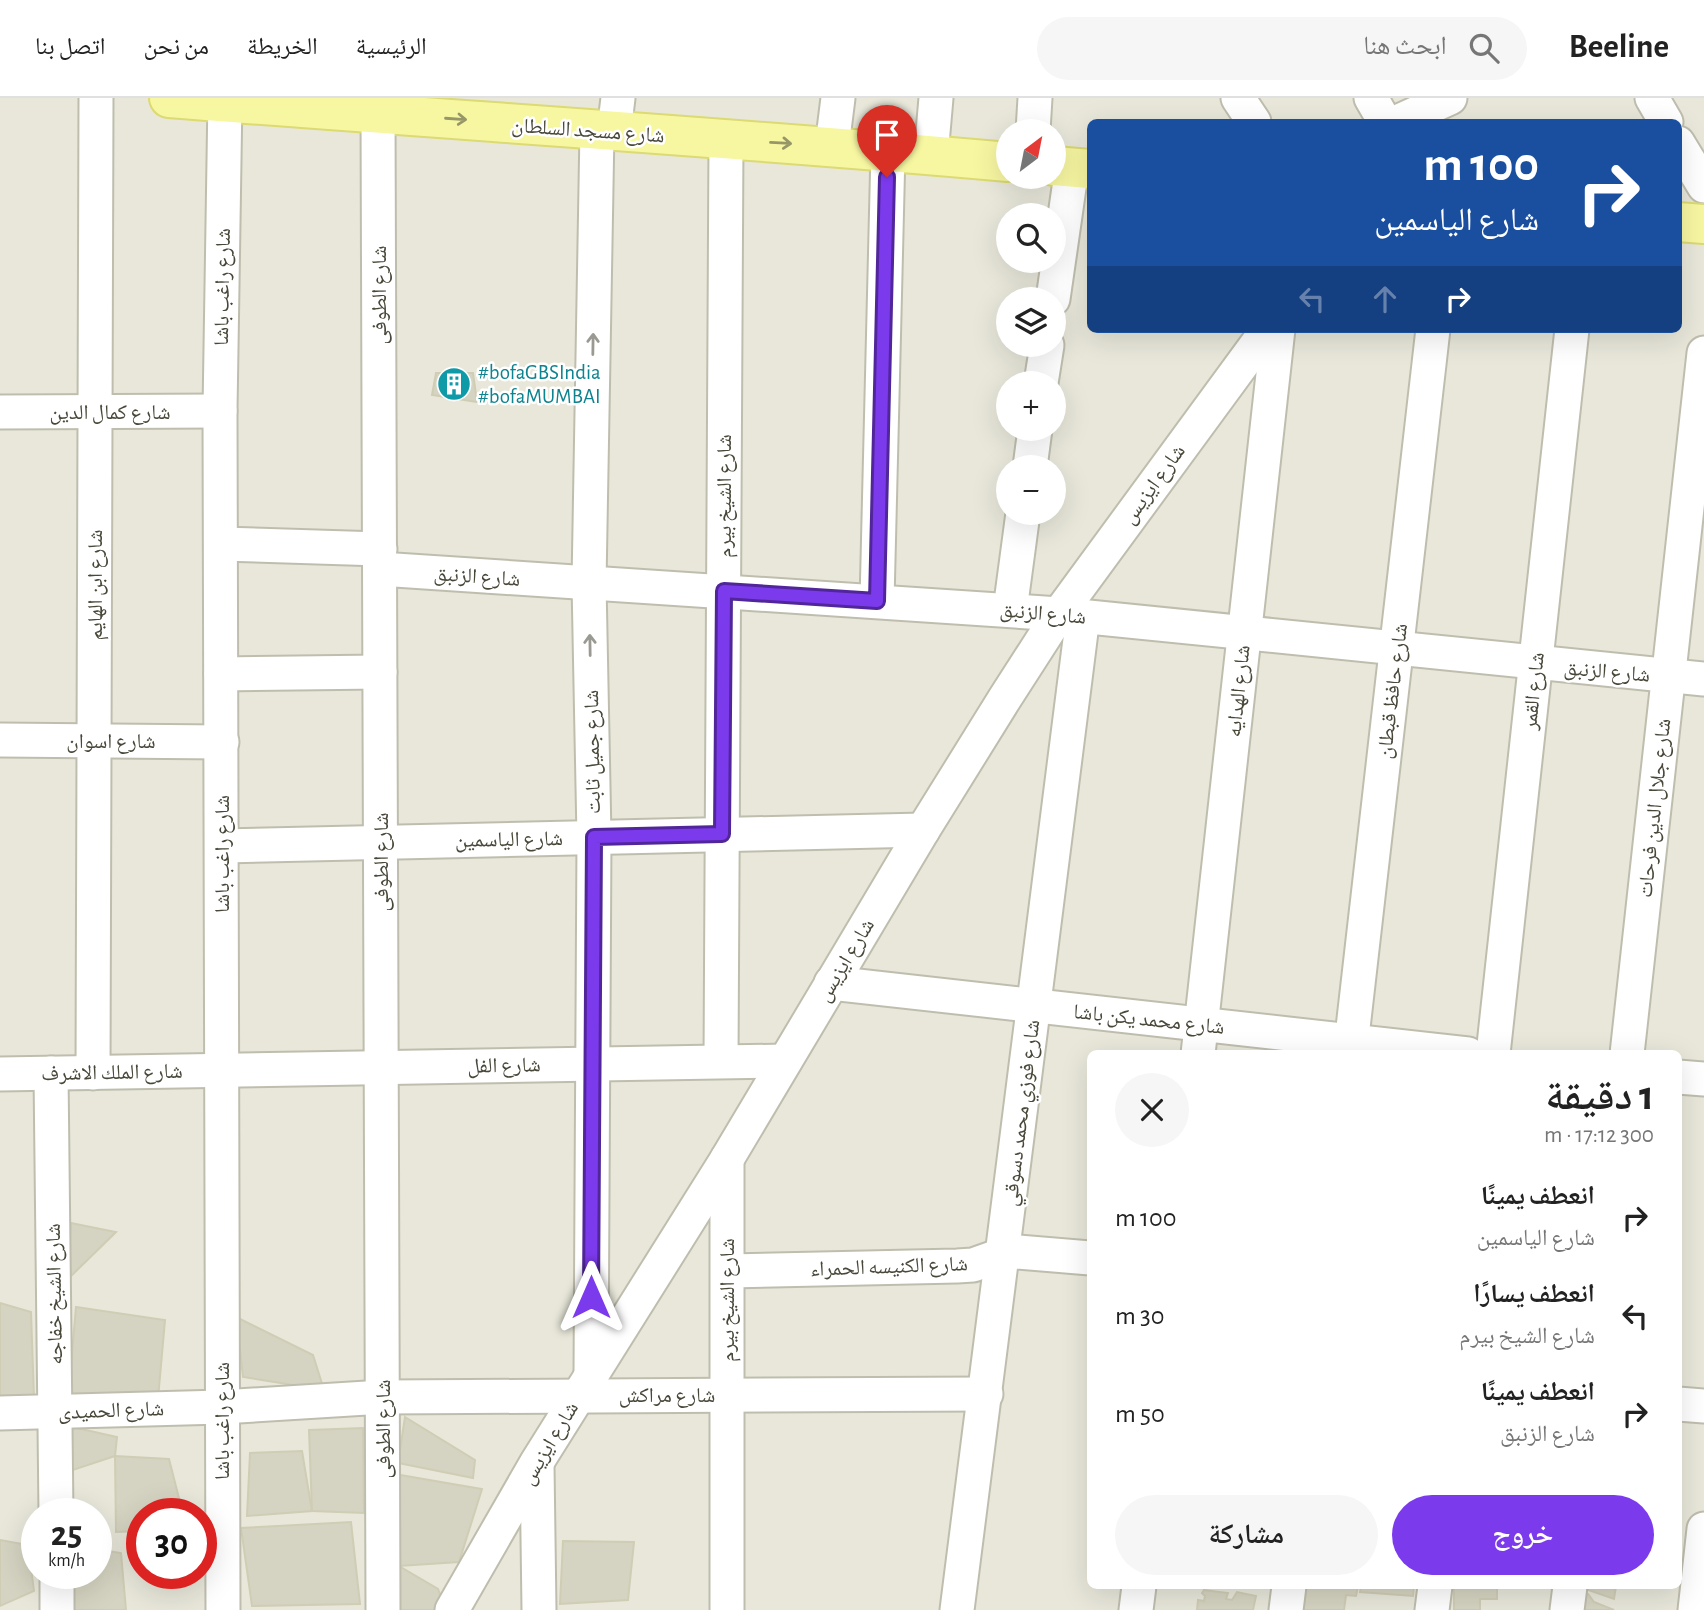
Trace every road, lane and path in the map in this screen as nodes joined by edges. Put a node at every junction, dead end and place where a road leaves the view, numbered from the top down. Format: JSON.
{"nodes":[{"id":1,"x":96,"y":98,"type":"edge"},
{"id":2,"x":169,"y":98,"type":"edge"},
{"id":3,"x":838,"y":98,"type":"edge"},
{"id":4,"x":936,"y":98,"type":"edge"},
{"id":5,"x":1035,"y":98,"type":"edge"},
{"id":6,"x":1238,"y":98,"type":"edge"},
{"id":7,"x":1371,"y":98,"type":"edge"},
{"id":8,"x":1652,"y":98,"type":"edge"},
{"id":9,"x":224,"y":100,"type":"edge"},
{"id":10,"x":1449,"y":107,"type":"edge"},
{"id":11,"x":400,"y":109,"type":"edge"},
{"id":12,"x":1034,"y":119,"type":"edge"},
{"id":13,"x":1252,"y":119,"type":"edge"},
{"id":14,"x":1382,"y":119,"type":"edge"},
{"id":15,"x":1407,"y":119,"type":"edge"},
{"id":16,"x":1664,"y":119,"type":"edge"},
{"id":17,"x":610,"y":120,"type":"edge"},
{"id":18,"x":726,"y":141,"type":"junction"},
{"id":19,"x":831,"y":146,"type":"junction"},
{"id":20,"x":1682,"y":150,"type":"edge"},
{"id":21,"x":888,"y":151,"type":"junction"},
{"id":22,"x":931,"y":155,"type":"junction"},
{"id":23,"x":996,"y":161,"type":"edge"},
{"id":24,"x":1072,"y":167,"type":"edge"},
{"id":25,"x":1704,"y":186,"type":"edge"},
{"id":26,"x":1682,"y":222,"type":"edge"},
{"id":27,"x":1704,"y":224,"type":"edge"},
{"id":28,"x":1055,"y":287,"type":"edge"},
{"id":29,"x":1265,"y":333,"type":"edge"},
{"id":30,"x":1278,"y":333,"type":"edge"},
{"id":31,"x":1433,"y":333,"type":"edge"},
{"id":32,"x":1572,"y":333,"type":"edge"},
{"id":33,"x":1704,"y":354,"type":"edge"},
{"id":34,"x":220,"y":411,"type":"junction"},
{"id":35,"x":0,"y":412,"type":"edge"},
{"id":36,"x":95,"y":412,"type":"junction"},
{"id":37,"x":1021,"y":525,"type":"edge"},
{"id":38,"x":221,"y":544,"type":"junction"},
{"id":39,"x":380,"y":559,"type":"junction"},
{"id":40,"x":589,"y":583,"type":"junction"},
{"id":41,"x":724,"y":591,"type":"junction"},
{"id":42,"x":877,"y":601,"type":"junction"},
{"id":43,"x":1010,"y":610,"type":"junction"},
{"id":44,"x":1071,"y":615,"type":"junction"},
{"id":45,"x":1244,"y":633,"type":"junction"},
{"id":46,"x":1396,"y":649,"type":"junction"},
{"id":47,"x":1536,"y":664,"type":"junction"},
{"id":48,"x":380,"y":672,"type":"junction"},
{"id":49,"x":221,"y":674,"type":"junction"},
{"id":50,"x":1669,"y":676,"type":"junction"},
{"id":51,"x":1704,"y":679,"type":"edge"},
{"id":52,"x":0,"y":740,"type":"edge"},
{"id":53,"x":94,"y":741,"type":"junction"},
{"id":54,"x":222,"y":742,"type":"junction"},
{"id":55,"x":923,"y":830,"type":"junction"},
{"id":56,"x":722,"y":834,"type":"junction"},
{"id":57,"x":594,"y":837,"type":"junction"},
{"id":58,"x":381,"y":843,"type":"junction"},
{"id":59,"x":222,"y":846,"type":"junction"},
{"id":60,"x":831,"y":983,"type":"junction"},
{"id":61,"x":1034,"y":1006,"type":"junction"},
{"id":62,"x":1199,"y":1039,"type":"edge"},
{"id":63,"x":1351,"y":1047,"type":"edge"},
{"id":64,"x":1401,"y":1050,"type":"edge"},
{"id":65,"x":1493,"y":1050,"type":"edge"},
{"id":66,"x":1628,"y":1050,"type":"edge"},
{"id":67,"x":721,"y":1061,"type":"junction"},
{"id":68,"x":785,"y":1061,"type":"junction"},
{"id":69,"x":593,"y":1063,"type":"junction"},
{"id":70,"x":381,"y":1067,"type":"junction"},
{"id":71,"x":223,"y":1071,"type":"junction"},
{"id":72,"x":51,"y":1073,"type":"junction"},
{"id":73,"x":93,"y":1073,"type":"junction"},
{"id":74,"x":0,"y":1074,"type":"edge"},
{"id":75,"x":1682,"y":1077,"type":"edge"},
{"id":76,"x":1704,"y":1079,"type":"edge"},
{"id":77,"x":727,"y":1159,"type":"junction"},
{"id":78,"x":1004,"y":1254,"type":"junction"},
{"id":79,"x":1087,"y":1258,"type":"edge"},
{"id":80,"x":728,"y":1271,"type":"junction"},
{"id":81,"x":585,"y":1385,"type":"junction"},
{"id":82,"x":727,"y":1394,"type":"junction"},
{"id":83,"x":986,"y":1394,"type":"junction"},
{"id":84,"x":383,"y":1397,"type":"junction"},
{"id":85,"x":1682,"y":1404,"type":"edge"},
{"id":86,"x":1704,"y":1406,"type":"edge"},
{"id":87,"x":222,"y":1407,"type":"junction"},
{"id":88,"x":55,"y":1412,"type":"junction"},
{"id":89,"x":0,"y":1413,"type":"edge"},
{"id":90,"x":537,"y":1462,"type":"junction"},
{"id":91,"x":56,"y":1498,"type":"edge"},
{"id":92,"x":1704,"y":1529,"type":"edge"},
{"id":93,"x":57,"y":1589,"type":"edge"},
{"id":94,"x":1139,"y":1589,"type":"edge"},
{"id":95,"x":1289,"y":1589,"type":"edge"},
{"id":96,"x":1435,"y":1589,"type":"edge"},
{"id":97,"x":1570,"y":1589,"type":"edge"},
{"id":98,"x":1698,"y":1606,"type":"edge"},
{"id":99,"x":57,"y":1610,"type":"edge"},
{"id":100,"x":223,"y":1610,"type":"edge"},
{"id":101,"x":383,"y":1610,"type":"edge"},
{"id":102,"x":453,"y":1610,"type":"edge"},
{"id":103,"x":540,"y":1610,"type":"edge"},
{"id":104,"x":727,"y":1610,"type":"edge"},
{"id":105,"x":957,"y":1610,"type":"edge"},
{"id":106,"x":1136,"y":1610,"type":"edge"},
{"id":107,"x":1286,"y":1610,"type":"edge"},
{"id":108,"x":1432,"y":1610,"type":"edge"},
{"id":109,"x":1567,"y":1610,"type":"edge"}],
"edges":[{"from":1,"to":36,"type":"street","name":"شارع ابن الهايم"},
{"from":2,"to":9,"type":"main road","name":"شارع مسجد السلطان"},
{"from":3,"to":19,"type":"street"},
{"from":4,"to":22,"type":"street"},
{"from":5,"to":12,"type":"street"},
{"from":6,"to":13,"type":"street"},
{"from":7,"to":14,"type":"street"},
{"from":8,"to":16,"type":"street"},
{"from":9,"to":11,"type":"main road","name":"شارع مسجد السلطان"},
{"from":9,"to":34,"type":"street","name":"شارع راغب باشا"},
{"from":10,"to":15,"type":"street"},
{"from":11,"to":17,"type":"main road","name":"شارع مسجد السلطان","one_way":true},
{"from":11,"to":39,"type":"street","name":"شارع الطوفى"},
{"from":17,"to":18,"type":"main road","name":"شارع مسجد السلطان"},
{"from":40,"to":17,"type":"street","name":"شارع جميل ثابت","one_way":true},
{"from":18,"to":19,"type":"main road","name":"شارع مسجد السلطان","one_way":true},
{"from":18,"to":41,"type":"street","name":"شارع الشيخ بيرم"},
{"from":19,"to":21,"type":"main road","name":"شارع مسجد السلطان"},
{"from":20,"to":25,"type":"street"},
{"from":21,"to":22,"type":"main road","name":"شارع مسجد السلطان"},
{"from":21,"to":42,"type":"street"},
{"from":22,"to":23,"type":"main road","name":"شارع مسجد السلطان"},
{"from":24,"to":28,"type":"street"},
{"from":26,"to":27,"type":"main road"},
{"from":29,"to":44,"type":"street","name":"شارع ايزيس"},
{"from":30,"to":45,"type":"street","name":"شارع الهدايه"},
{"from":31,"to":46,"type":"street","name":"شارع حافظ قبطان"},
{"from":32,"to":47,"type":"street","name":"شارع القمر"},
{"from":33,"to":50,"type":"street","name":"شارع جلال الدين فرحات"},
{"from":34,"to":36,"type":"street","name":"شارع كمال الدين"},
{"from":34,"to":38,"type":"street","name":"شارع راغب باشا"},
{"from":35,"to":36,"type":"street","name":"شارع كمال الدين"},
{"from":36,"to":53,"type":"street","name":"شارع ابن الهايم"},
{"from":37,"to":43,"type":"street"},
{"from":38,"to":39,"type":"street","name":"شارع الزنبق"},
{"from":38,"to":49,"type":"street","name":"شارع راغب باشا"},
{"from":39,"to":40,"type":"street","name":"شارع الزنبق"},
{"from":39,"to":48,"type":"street","name":"شارع الطوفى"},
{"from":40,"to":41,"type":"street","name":"شارع الزنبق"},
{"from":57,"to":40,"type":"street","name":"شارع جميل ثابت","one_way":true},
{"from":41,"to":42,"type":"street","name":"شارع الزنبق"},
{"from":41,"to":56,"type":"street","name":"شارع الشيخ بيرم"},
{"from":42,"to":43,"type":"street","name":"شارع الزنبق"},
{"from":43,"to":44,"type":"street","name":"شارع الزنبق"},
{"from":44,"to":45,"type":"street","name":"شارع الزنبق"},
{"from":44,"to":55,"type":"street","name":"شارع ايزيس"},
{"from":44,"to":61,"type":"street","name":"شارع فوزي محمد دسوقي"},
{"from":45,"to":46,"type":"street","name":"شارع الزنبق"},
{"from":45,"to":62,"type":"street","name":"شارع الهدايه"},
{"from":46,"to":47,"type":"street","name":"شارع الزنبق"},
{"from":46,"to":63,"type":"street","name":"شارع حافظ قبطان"},
{"from":47,"to":50,"type":"street","name":"شارع الزنبق"},
{"from":47,"to":65,"type":"street","name":"شارع القمر"},
{"from":48,"to":49,"type":"street"},
{"from":48,"to":58,"type":"street","name":"شارع الطوفى"},
{"from":49,"to":54,"type":"street","name":"شارع راغب باشا"},
{"from":50,"to":51,"type":"street","name":"شارع الزنبق"},
{"from":50,"to":66,"type":"street","name":"شارع جلال الدين فرحات"},
{"from":52,"to":53,"type":"street","name":"شارع اسوان"},
{"from":53,"to":54,"type":"street","name":"شارع اسوان"},
{"from":53,"to":73,"type":"street","name":"شارع ابن الهايم"},
{"from":54,"to":59,"type":"street","name":"شارع راغب باشا"},
{"from":55,"to":56,"type":"street","name":"شارع الياسمين"},
{"from":55,"to":60,"type":"street","name":"شارع ايزيس"},
{"from":56,"to":57,"type":"street","name":"شارع الياسمين"},
{"from":56,"to":67,"type":"street","name":"شارع الشيخ بيرم"},
{"from":57,"to":58,"type":"street","name":"شارع الياسمين"},
{"from":57,"to":69,"type":"street","name":"شارع جميل ثابت"},
{"from":58,"to":59,"type":"street","name":"شارع الياسمين"},
{"from":58,"to":70,"type":"street","name":"شارع الطوفى"},
{"from":59,"to":71,"type":"street","name":"شارع راغب باشا"},
{"from":60,"to":61,"type":"street","name":"شارع محمد يكن باشا"},
{"from":60,"to":68,"type":"street","name":"شارع ايزيس"},
{"from":61,"to":62,"type":"street","name":"شارع محمد يكن باشا"},
{"from":61,"to":78,"type":"street","name":"شارع فوزي محمد دسوقي"},
{"from":62,"to":63,"type":"street","name":"شارع محمد يكن باشا"},
{"from":63,"to":64,"type":"street","name":"شارع محمد يكن باشا"},
{"from":67,"to":68,"type":"street","name":"شارع الفل"},
{"from":67,"to":69,"type":"street","name":"شارع الفل"},
{"from":68,"to":77,"type":"street","name":"شارع ايزيس"},
{"from":69,"to":70,"type":"street","name":"شارع الفل"},
{"from":69,"to":81,"type":"street","name":"شارع جميل ثابت"},
{"from":70,"to":71,"type":"street","name":"شارع الفل"},
{"from":70,"to":84,"type":"street","name":"شارع الطوفى"},
{"from":71,"to":73,"type":"street","name":"شارع الملك الاشرف"},
{"from":71,"to":87,"type":"street","name":"شارع راغب باشا"},
{"from":72,"to":73,"type":"street","name":"شارع الملك الاشرف"},
{"from":72,"to":74,"type":"street","name":"شارع الملك الاشرف"},
{"from":72,"to":88,"type":"street","name":"شارع الشيخ خفاجه"},
{"from":75,"to":76,"type":"street"},
{"from":77,"to":80,"type":"street","name":"شارع الشيخ بيرم"},
{"from":77,"to":81,"type":"street","name":"شارع ايزيس"},
{"from":78,"to":79,"type":"street","name":"شارع الكنيسه الحمراء"},
{"from":78,"to":80,"type":"street","name":"شارع الكنيسه الحمراء"},
{"from":78,"to":83,"type":"street","name":"شارع فوزي محمد دسوقي"},
{"from":80,"to":82,"type":"street","name":"شارع الشيخ بيرم"},
{"from":81,"to":82,"type":"street","name":"شارع مراكش"},
{"from":81,"to":84,"type":"street","name":"شارع مراكش"},
{"from":81,"to":90,"type":"street","name":"شارع ايزيس"},
{"from":82,"to":83,"type":"street","name":"شارع مراكش"},
{"from":82,"to":104,"type":"street","name":"شارع الشيخ بيرم"},
{"from":83,"to":105,"type":"street","name":"شارع فوزي محمد دسوقي"},
{"from":84,"to":87,"type":"street","name":"شارع مراكش"},
{"from":84,"to":101,"type":"street","name":"شارع الطوفى"},
{"from":85,"to":86,"type":"street"},
{"from":87,"to":88,"type":"street","name":"شارع الحميدى"},
{"from":87,"to":100,"type":"street","name":"شارع راغب باشا"},
{"from":88,"to":89,"type":"street","name":"شارع الحميدى"},
{"from":88,"to":91,"type":"street","name":"شارع الشيخ خفاجه"},
{"from":90,"to":102,"type":"street","name":"شارع ايزيس"},
{"from":90,"to":103,"type":"street"},
{"from":92,"to":98,"type":"street"},
{"from":93,"to":99,"type":"street"},
{"from":94,"to":106,"type":"street"},
{"from":95,"to":107,"type":"street"},
{"from":96,"to":108,"type":"street"},
{"from":97,"to":109,"type":"street"}]}
